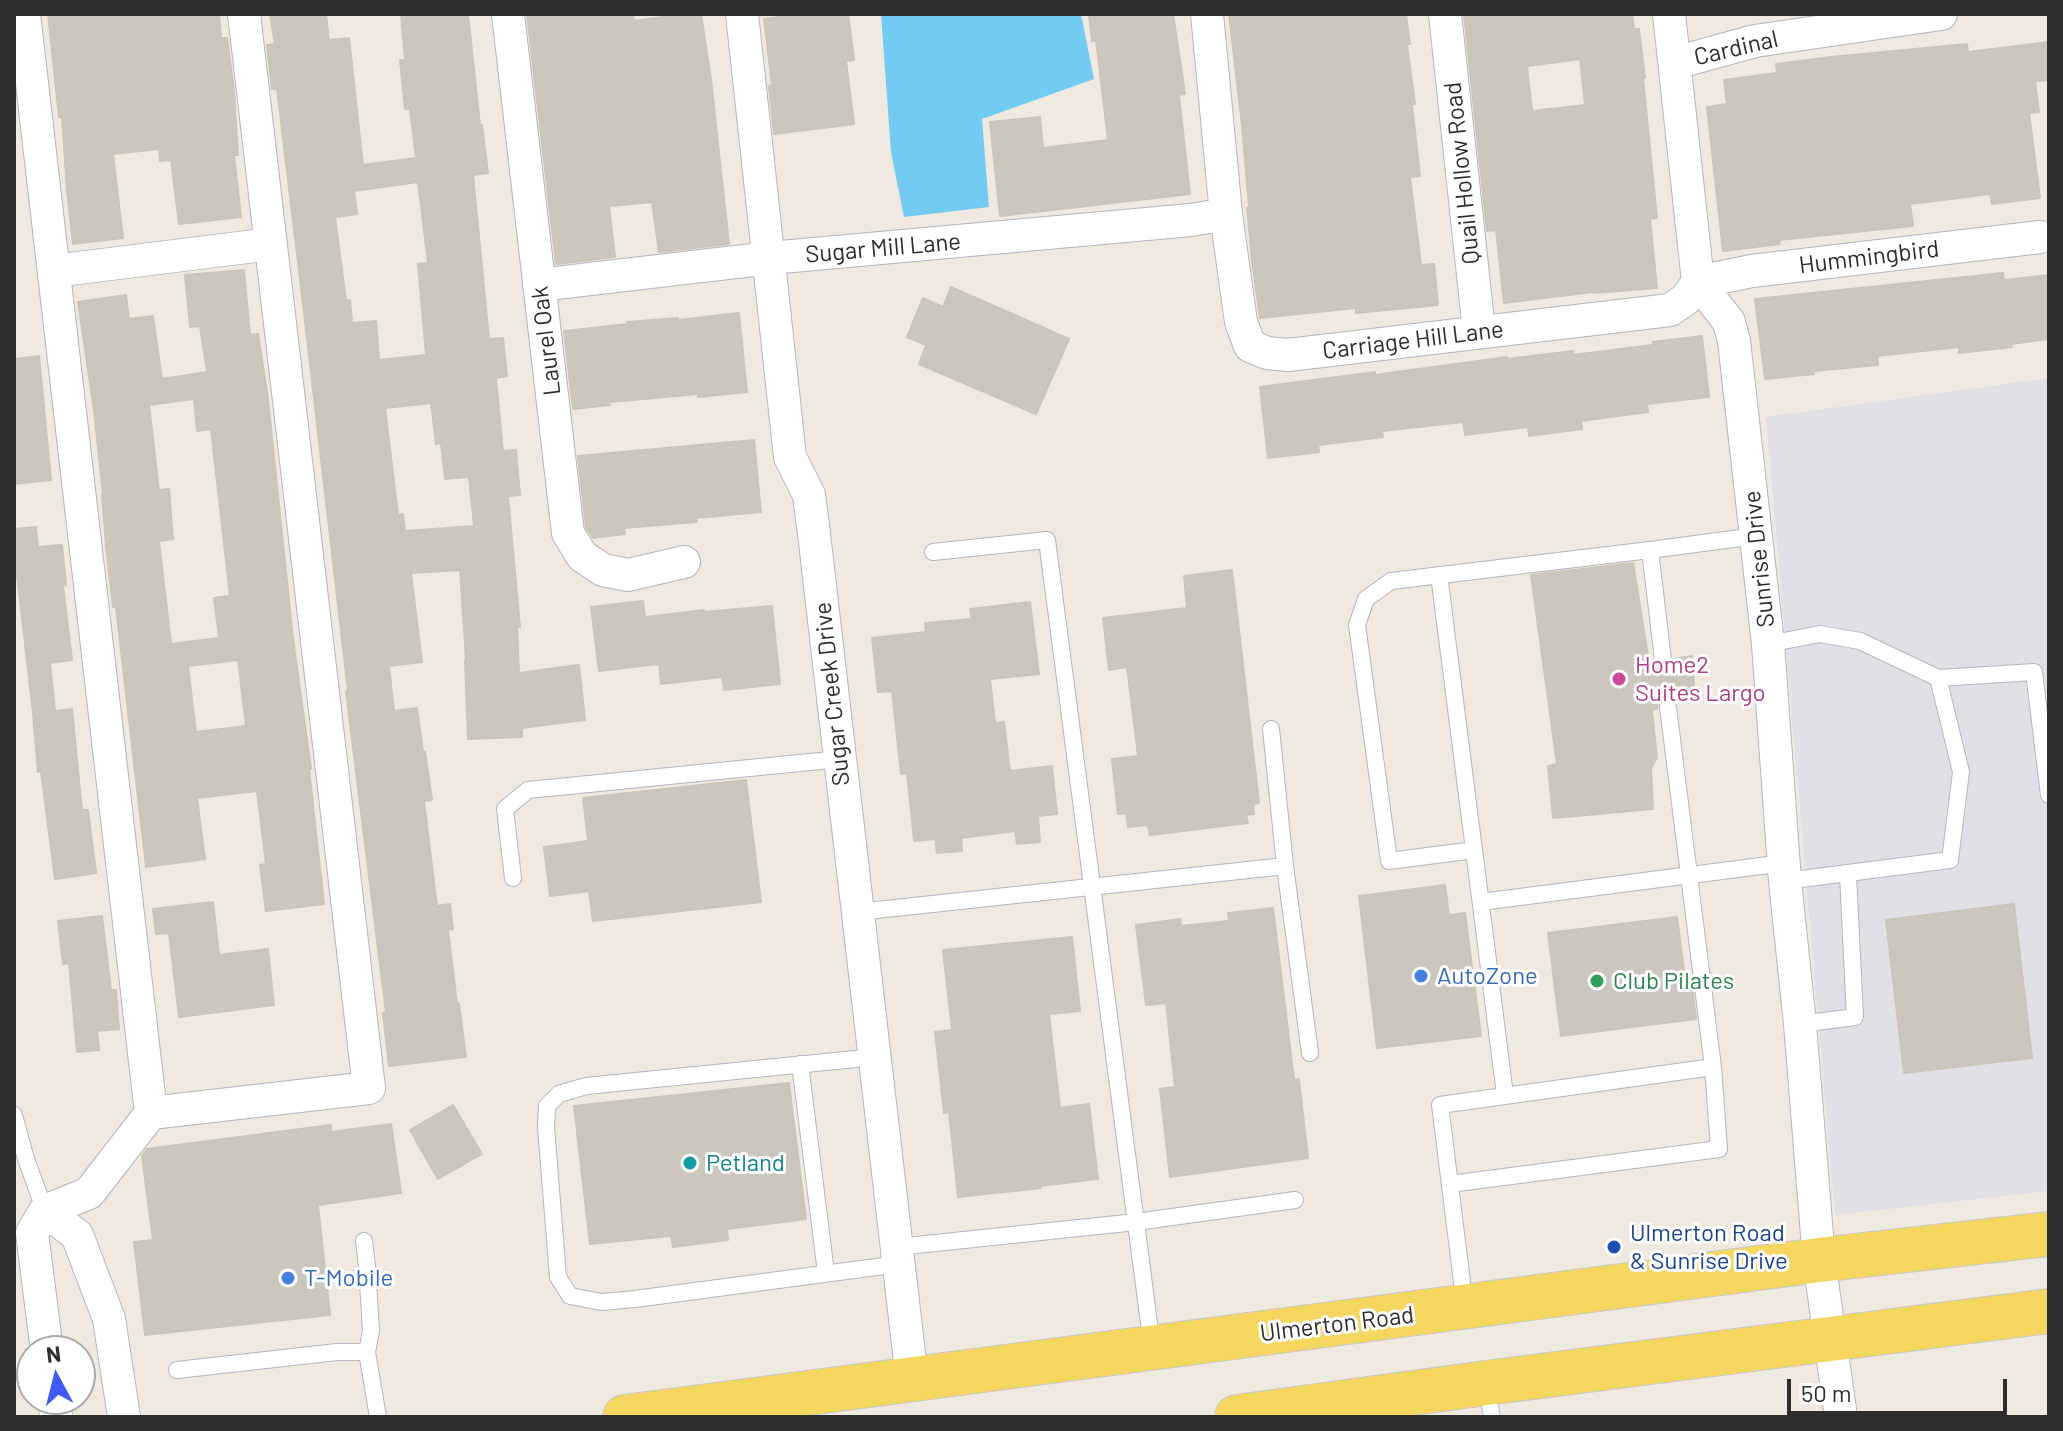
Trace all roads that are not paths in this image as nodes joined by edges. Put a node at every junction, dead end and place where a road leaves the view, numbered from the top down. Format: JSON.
{"nodes":[{"id":1,"x":24,"y":14,"type":"edge"},
{"id":2,"x":244,"y":14,"type":"edge"},
{"id":3,"x":508,"y":14,"type":"edge"},
{"id":4,"x":742,"y":14,"type":"edge"},
{"id":5,"x":1207,"y":14,"type":"edge"},
{"id":6,"x":1445,"y":14,"type":"edge"},
{"id":7,"x":1669,"y":14,"type":"edge"},
{"id":8,"x":1941,"y":14,"type":"edge"},
{"id":9,"x":1675,"y":63,"type":"junction"},
{"id":10,"x":1226,"y":214,"type":"junction"},
{"id":11,"x":2040,"y":237,"type":"dead end"},
{"id":12,"x":271,"y":244,"type":"junction"},
{"id":13,"x":770,"y":258,"type":"junction"},
{"id":14,"x":54,"y":271,"type":"junction"},
{"id":15,"x":1698,"y":282,"type":"junction"},
{"id":16,"x":539,"y":285,"type":"junction"},
{"id":17,"x":1479,"y":331,"type":"junction"},
{"id":18,"x":1756,"y":536,"type":"junction"},
{"id":19,"x":1650,"y":550,"type":"junction"},
{"id":20,"x":933,"y":552,"type":"dead end"},
{"id":21,"x":684,"y":562,"type":"dead end"},
{"id":22,"x":1439,"y":575,"type":"junction"},
{"id":23,"x":1768,"y":644,"type":"junction"},
{"id":24,"x":1663,"y":660,"type":"dead end"},
{"id":25,"x":1938,"y":678,"type":"junction"},
{"id":26,"x":1668,"y":707,"type":"dead end"},
{"id":27,"x":1271,"y":729,"type":"dead end"},
{"id":28,"x":840,"y":759,"type":"junction"},
{"id":29,"x":2049,"y":795,"type":"edge"},
{"id":30,"x":1474,"y":850,"type":"junction"},
{"id":31,"x":1285,"y":866,"type":"junction"},
{"id":32,"x":1784,"y":872,"type":"junction"},
{"id":33,"x":1848,"y":875,"type":"junction"},
{"id":34,"x":1689,"y":876,"type":"junction"},
{"id":35,"x":513,"y":878,"type":"dead end"},
{"id":36,"x":1092,"y":887,"type":"junction"},
{"id":37,"x":1481,"y":902,"type":"junction"},
{"id":38,"x":858,"y":912,"type":"junction"},
{"id":39,"x":1800,"y":1024,"type":"junction"},
{"id":40,"x":1310,"y":1053,"type":"dead end"},
{"id":41,"x":875,"y":1057,"type":"junction"},
{"id":42,"x":800,"y":1064,"type":"junction"},
{"id":43,"x":1713,"y":1067,"type":"junction"},
{"id":44,"x":1505,"y":1095,"type":"junction"},
{"id":45,"x":151,"y":1113,"type":"junction"},
{"id":46,"x":14,"y":1115,"type":"edge"},
{"id":47,"x":1450,"y":1184,"type":"junction"},
{"id":48,"x":1295,"y":1200,"type":"dead end"},
{"id":49,"x":45,"y":1211,"type":"junction"},
{"id":50,"x":1136,"y":1222,"type":"junction"},
{"id":51,"x":2049,"y":1234,"type":"edge"},
{"id":52,"x":364,"y":1241,"type":"dead end"},
{"id":53,"x":898,"y":1256,"type":"junction"},
{"id":54,"x":1819,"y":1260,"type":"junction"},
{"id":55,"x":826,"y":1273,"type":"junction"},
{"id":56,"x":1465,"y":1307,"type":"junction"},
{"id":57,"x":2049,"y":1311,"type":"edge"},
{"id":58,"x":45,"y":1335,"type":"edge"},
{"id":59,"x":1829,"y":1339,"type":"junction"},
{"id":60,"x":1152,"y":1348,"type":"junction"},
{"id":61,"x":367,"y":1352,"type":"junction"},
{"id":62,"x":177,"y":1370,"type":"dead end"},
{"id":63,"x":912,"y":1379,"type":"junction"},
{"id":64,"x":1489,"y":1400,"type":"edge"},
{"id":65,"x":124,"y":1417,"type":"edge"},
{"id":66,"x":378,"y":1417,"type":"edge"},
{"id":67,"x":625,"y":1417,"type":"edge"},
{"id":68,"x":1237,"y":1417,"type":"edge"},
{"id":69,"x":1841,"y":1417,"type":"edge"}],
"edges":[{"from":1,"to":14,"type":"street"},
{"from":2,"to":12,"type":"street"},
{"from":3,"to":16,"type":"street","name":"Laurel Oak"},
{"from":4,"to":13,"type":"street","name":"Sugar Creek Drive"},
{"from":5,"to":10,"type":"street"},
{"from":6,"to":17,"type":"street","name":"Quail Hollow Road"},
{"from":7,"to":9,"type":"street"},
{"from":8,"to":9,"type":"street","name":"Cardinal"},
{"from":9,"to":15,"type":"street"},
{"from":10,"to":13,"type":"street","name":"Sugar Mill Lane"},
{"from":10,"to":17,"type":"street","name":"Carriage Hill Lane"},
{"from":11,"to":15,"type":"street","name":"Hummingbird"},
{"from":12,"to":14,"type":"street"},
{"from":12,"to":45,"type":"street"},
{"from":13,"to":16,"type":"street","name":"Sugar Mill Lane"},
{"from":13,"to":28,"type":"street","name":"Sugar Creek Drive"},
{"from":14,"to":45,"type":"street"},
{"from":15,"to":17,"type":"street","name":"Carriage Hill Lane"},
{"from":15,"to":18,"type":"street","name":"Sunrise Drive"},
{"from":16,"to":21,"type":"street","name":"Laurel Oak"},
{"from":18,"to":19,"type":"lane"},
{"from":18,"to":23,"type":"street","name":"Sunrise Drive"},
{"from":19,"to":22,"type":"lane"},
{"from":19,"to":24,"type":"lane"},
{"from":20,"to":36,"type":"lane"},
{"from":22,"to":30,"type":"lane"},
{"from":22,"to":30,"type":"lane"},
{"from":23,"to":25,"type":"lane"},
{"from":23,"to":32,"type":"street","name":"Sunrise Drive"},
{"from":25,"to":29,"type":"lane"},
{"from":25,"to":33,"type":"lane"},
{"from":26,"to":34,"type":"lane"},
{"from":27,"to":31,"type":"lane"},
{"from":28,"to":35,"type":"lane"},
{"from":28,"to":38,"type":"street","name":"Sugar Creek Drive"},
{"from":30,"to":37,"type":"lane"},
{"from":31,"to":36,"type":"lane"},
{"from":31,"to":40,"type":"lane"},
{"from":32,"to":33,"type":"lane"},
{"from":32,"to":34,"type":"lane"},
{"from":32,"to":39,"type":"street","name":"Sunrise Drive"},
{"from":33,"to":39,"type":"lane"},
{"from":34,"to":37,"type":"lane"},
{"from":34,"to":43,"type":"lane"},
{"from":36,"to":38,"type":"lane"},
{"from":36,"to":50,"type":"lane"},
{"from":37,"to":44,"type":"lane"},
{"from":38,"to":41,"type":"street","name":"Sugar Creek Drive"},
{"from":39,"to":54,"type":"street","name":"Sunrise Drive"},
{"from":41,"to":42,"type":"lane"},
{"from":41,"to":53,"type":"street","name":"Sugar Creek Drive"},
{"from":42,"to":55,"type":"lane"},
{"from":42,"to":55,"type":"lane"},
{"from":43,"to":44,"type":"lane"},
{"from":43,"to":47,"type":"lane"},
{"from":44,"to":47,"type":"lane"},
{"from":45,"to":49,"type":"street"},
{"from":46,"to":49,"type":"lane"},
{"from":47,"to":56,"type":"lane"},
{"from":48,"to":50,"type":"lane"},
{"from":49,"to":58,"type":"street"},
{"from":49,"to":65,"type":"street"},
{"from":50,"to":53,"type":"lane"},
{"from":50,"to":60,"type":"lane"},
{"from":51,"to":54,"type":"main road","name":"Ulmerton Road"},
{"from":52,"to":61,"type":"lane"},
{"from":53,"to":55,"type":"lane"},
{"from":53,"to":63,"type":"street","name":"Sugar Creek Drive"},
{"from":54,"to":56,"type":"main road","name":"Ulmerton Road"},
{"from":54,"to":59,"type":"street","name":"Sunrise Drive"},
{"from":56,"to":60,"type":"main road","name":"Ulmerton Road"},
{"from":57,"to":59,"type":"main road"},
{"from":59,"to":64,"type":"main road"},
{"from":59,"to":69,"type":"street","name":"Sunrise Drive"},
{"from":60,"to":63,"type":"main road","name":"Ulmerton Road"},
{"from":61,"to":62,"type":"lane"},
{"from":61,"to":66,"type":"lane"},
{"from":63,"to":67,"type":"main road","name":"Ulmerton Road"},
{"from":64,"to":68,"type":"main road"}]}
